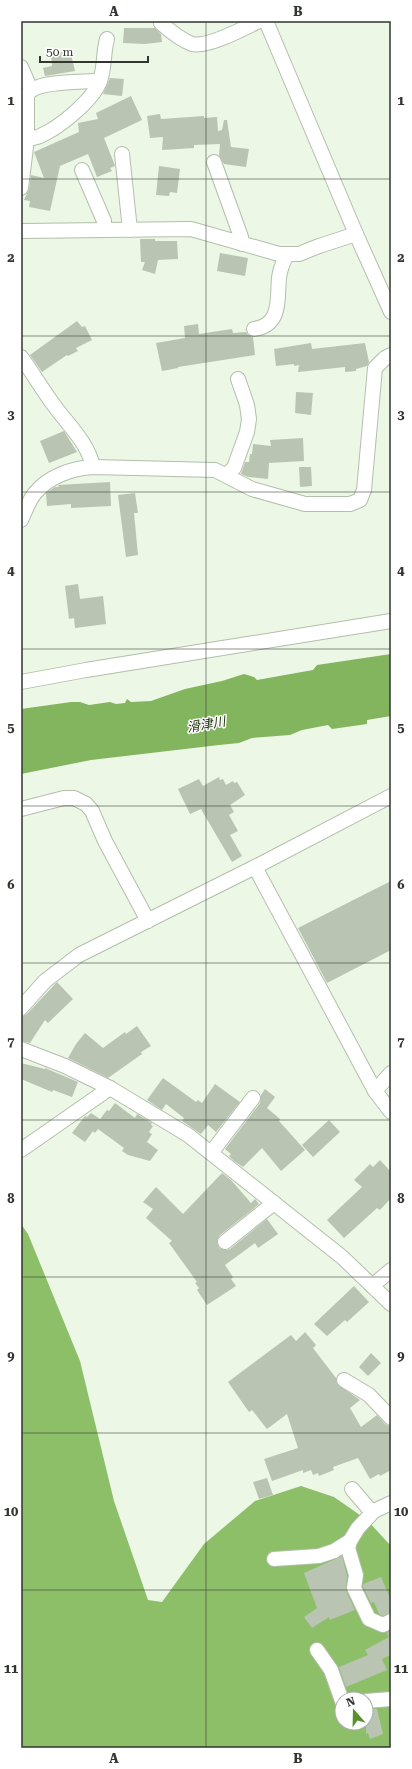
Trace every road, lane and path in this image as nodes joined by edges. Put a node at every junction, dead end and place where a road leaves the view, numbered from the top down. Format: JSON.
{"nodes":[{"id":1,"x":259,"y":21,"type":"edge"},
{"id":2,"x":266,"y":21,"type":"edge"},
{"id":3,"x":161,"y":23,"type":"dead end"},
{"id":4,"x":107,"y":39,"type":"dead end"},
{"id":5,"x":21,"y":67,"type":"edge"},
{"id":6,"x":99,"y":82,"type":"junction"},
{"id":7,"x":30,"y":90,"type":"junction"},
{"id":8,"x":27,"y":139,"type":"junction"},
{"id":9,"x":122,"y":154,"type":"dead end"},
{"id":10,"x":214,"y":162,"type":"dead end"},
{"id":11,"x":82,"y":170,"type":"dead end"},
{"id":12,"x":21,"y":188,"type":"edge"},
{"id":13,"x":104,"y":230,"type":"junction"},
{"id":14,"x":130,"y":230,"type":"junction"},
{"id":15,"x":21,"y":231,"type":"edge"},
{"id":16,"x":356,"y":234,"type":"junction"},
{"id":17,"x":242,"y":244,"type":"junction"},
{"id":18,"x":287,"y":254,"type":"junction"},
{"id":19,"x":391,"y":312,"type":"edge"},
{"id":20,"x":254,"y":329,"type":"dead end"},
{"id":21,"x":391,"y":355,"type":"edge"},
{"id":22,"x":21,"y":356,"type":"edge"},
{"id":23,"x":238,"y":379,"type":"dead end"},
{"id":24,"x":93,"y":467,"type":"junction"},
{"id":25,"x":226,"y":475,"type":"junction"},
{"id":26,"x":22,"y":518,"type":"edge"},
{"id":27,"x":391,"y":621,"type":"edge"},
{"id":28,"x":21,"y":682,"type":"edge"},
{"id":29,"x":391,"y":796,"type":"edge"},
{"id":30,"x":21,"y":809,"type":"edge"},
{"id":31,"x":254,"y":867,"type":"junction"},
{"id":32,"x":148,"y":921,"type":"junction"},
{"id":33,"x":21,"y":1008,"type":"edge"},
{"id":34,"x":21,"y":1049,"type":"edge"},
{"id":35,"x":391,"y":1073,"type":"edge"},
{"id":36,"x":110,"y":1088,"type":"junction"},
{"id":37,"x":376,"y":1091,"type":"junction"},
{"id":38,"x":253,"y":1098,"type":"dead end"},
{"id":39,"x":391,"y":1112,"type":"edge"},
{"id":40,"x":21,"y":1150,"type":"edge"},
{"id":41,"x":210,"y":1153,"type":"junction"},
{"id":42,"x":274,"y":1203,"type":"junction"},
{"id":43,"x":225,"y":1242,"type":"dead end"},
{"id":44,"x":391,"y":1270,"type":"edge"},
{"id":45,"x":372,"y":1286,"type":"junction"},
{"id":46,"x":391,"y":1304,"type":"edge"},
{"id":47,"x":344,"y":1380,"type":"dead end"},
{"id":48,"x":391,"y":1418,"type":"edge"},
{"id":49,"x":352,"y":1489,"type":"dead end"},
{"id":50,"x":391,"y":1503,"type":"edge"},
{"id":51,"x":374,"y":1511,"type":"junction"},
{"id":52,"x":350,"y":1541,"type":"junction"},
{"id":53,"x":274,"y":1559,"type":"dead end"},
{"id":54,"x":391,"y":1622,"type":"edge"},
{"id":55,"x":317,"y":1650,"type":"dead end"},
{"id":56,"x":338,"y":1691,"type":"edge"},
{"id":57,"x":391,"y":1699,"type":"edge"},
{"id":58,"x":374,"y":1700,"type":"edge"}],
"edges":[{"from":1,"to":3,"type":"street"},
{"from":2,"to":16,"type":"street"},
{"from":4,"to":6,"type":"street"},
{"from":5,"to":7,"type":"street"},
{"from":6,"to":7,"type":"street"},
{"from":6,"to":8,"type":"street"},
{"from":7,"to":8,"type":"street"},
{"from":8,"to":12,"type":"street"},
{"from":9,"to":14,"type":"street"},
{"from":10,"to":17,"type":"street"},
{"from":11,"to":13,"type":"street"},
{"from":13,"to":14,"type":"street"},
{"from":13,"to":15,"type":"street"},
{"from":14,"to":17,"type":"street"},
{"from":16,"to":18,"type":"street"},
{"from":16,"to":19,"type":"street"},
{"from":17,"to":18,"type":"street"},
{"from":18,"to":20,"type":"street"},
{"from":21,"to":25,"type":"street"},
{"from":22,"to":24,"type":"street"},
{"from":23,"to":25,"type":"street"},
{"from":24,"to":25,"type":"street"},
{"from":24,"to":26,"type":"street"},
{"from":27,"to":28,"type":"street"},
{"from":29,"to":31,"type":"street"},
{"from":30,"to":32,"type":"street"},
{"from":31,"to":32,"type":"street"},
{"from":31,"to":37,"type":"street"},
{"from":32,"to":33,"type":"street"},
{"from":34,"to":36,"type":"street"},
{"from":35,"to":37,"type":"street"},
{"from":36,"to":40,"type":"street"},
{"from":36,"to":41,"type":"street"},
{"from":37,"to":39,"type":"street"},
{"from":38,"to":41,"type":"street"},
{"from":41,"to":42,"type":"street"},
{"from":42,"to":43,"type":"street"},
{"from":42,"to":45,"type":"street"},
{"from":44,"to":45,"type":"street"},
{"from":45,"to":46,"type":"street"},
{"from":47,"to":48,"type":"street"},
{"from":49,"to":51,"type":"street"},
{"from":50,"to":51,"type":"street"},
{"from":51,"to":52,"type":"street"},
{"from":52,"to":53,"type":"street"},
{"from":52,"to":54,"type":"street"},
{"from":55,"to":56,"type":"street"},
{"from":57,"to":58,"type":"street"}]}
